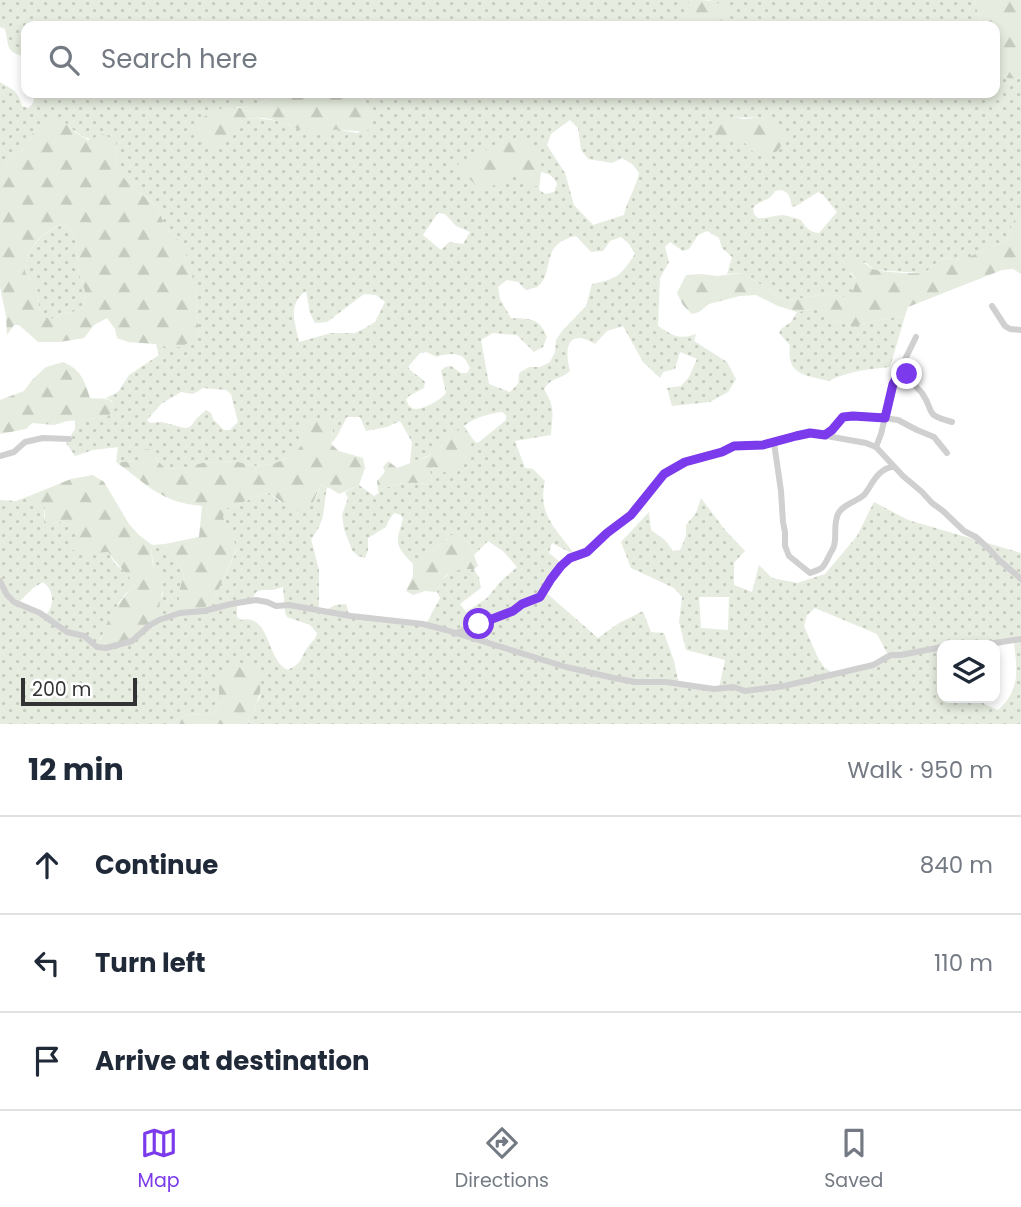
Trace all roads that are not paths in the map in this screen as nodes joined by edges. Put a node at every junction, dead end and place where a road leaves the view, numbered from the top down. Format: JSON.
{"nodes":[{"id":1,"x":992,"y":306,"type":"dead end"},
{"id":2,"x":1021,"y":330,"type":"edge"},
{"id":3,"x":916,"y":337,"type":"dead end"},
{"id":4,"x":902,"y":367,"type":"junction"},
{"id":5,"x":885,"y":418,"type":"junction"},
{"id":6,"x":952,"y":422,"type":"dead end"},
{"id":7,"x":825,"y":435,"type":"junction"},
{"id":8,"x":69,"y":439,"type":"dead end"},
{"id":9,"x":774,"y":443,"type":"junction"},
{"id":10,"x":876,"y":447,"type":"junction"},
{"id":11,"x":947,"y":453,"type":"dead end"},
{"id":12,"x":0,"y":456,"type":"edge"},
{"id":13,"x":894,"y":467,"type":"junction"},
{"id":14,"x":1021,"y":579,"type":"edge"},
{"id":15,"x":0,"y":581,"type":"edge"},
{"id":16,"x":454,"y":634,"type":"junction"},
{"id":17,"x":1021,"y":639,"type":"edge"},
{"id":18,"x":1000,"y":642,"type":"edge"},
{"id":19,"x":937,"y":649,"type":"edge"}],
"edges":[{"from":1,"to":2,"type":"street"},
{"from":3,"to":4,"type":"street"},
{"from":4,"to":5,"type":"street"},
{"from":4,"to":6,"type":"street"},
{"from":5,"to":7,"type":"street"},
{"from":5,"to":10,"type":"street"},
{"from":5,"to":11,"type":"street"},
{"from":7,"to":9,"type":"street"},
{"from":7,"to":10,"type":"street"},
{"from":8,"to":12,"type":"street"},
{"from":9,"to":13,"type":"street"},
{"from":9,"to":16,"type":"street"},
{"from":10,"to":13,"type":"street"},
{"from":13,"to":14,"type":"street"},
{"from":15,"to":16,"type":"street"},
{"from":16,"to":19,"type":"street"},
{"from":17,"to":18,"type":"street"}]}
